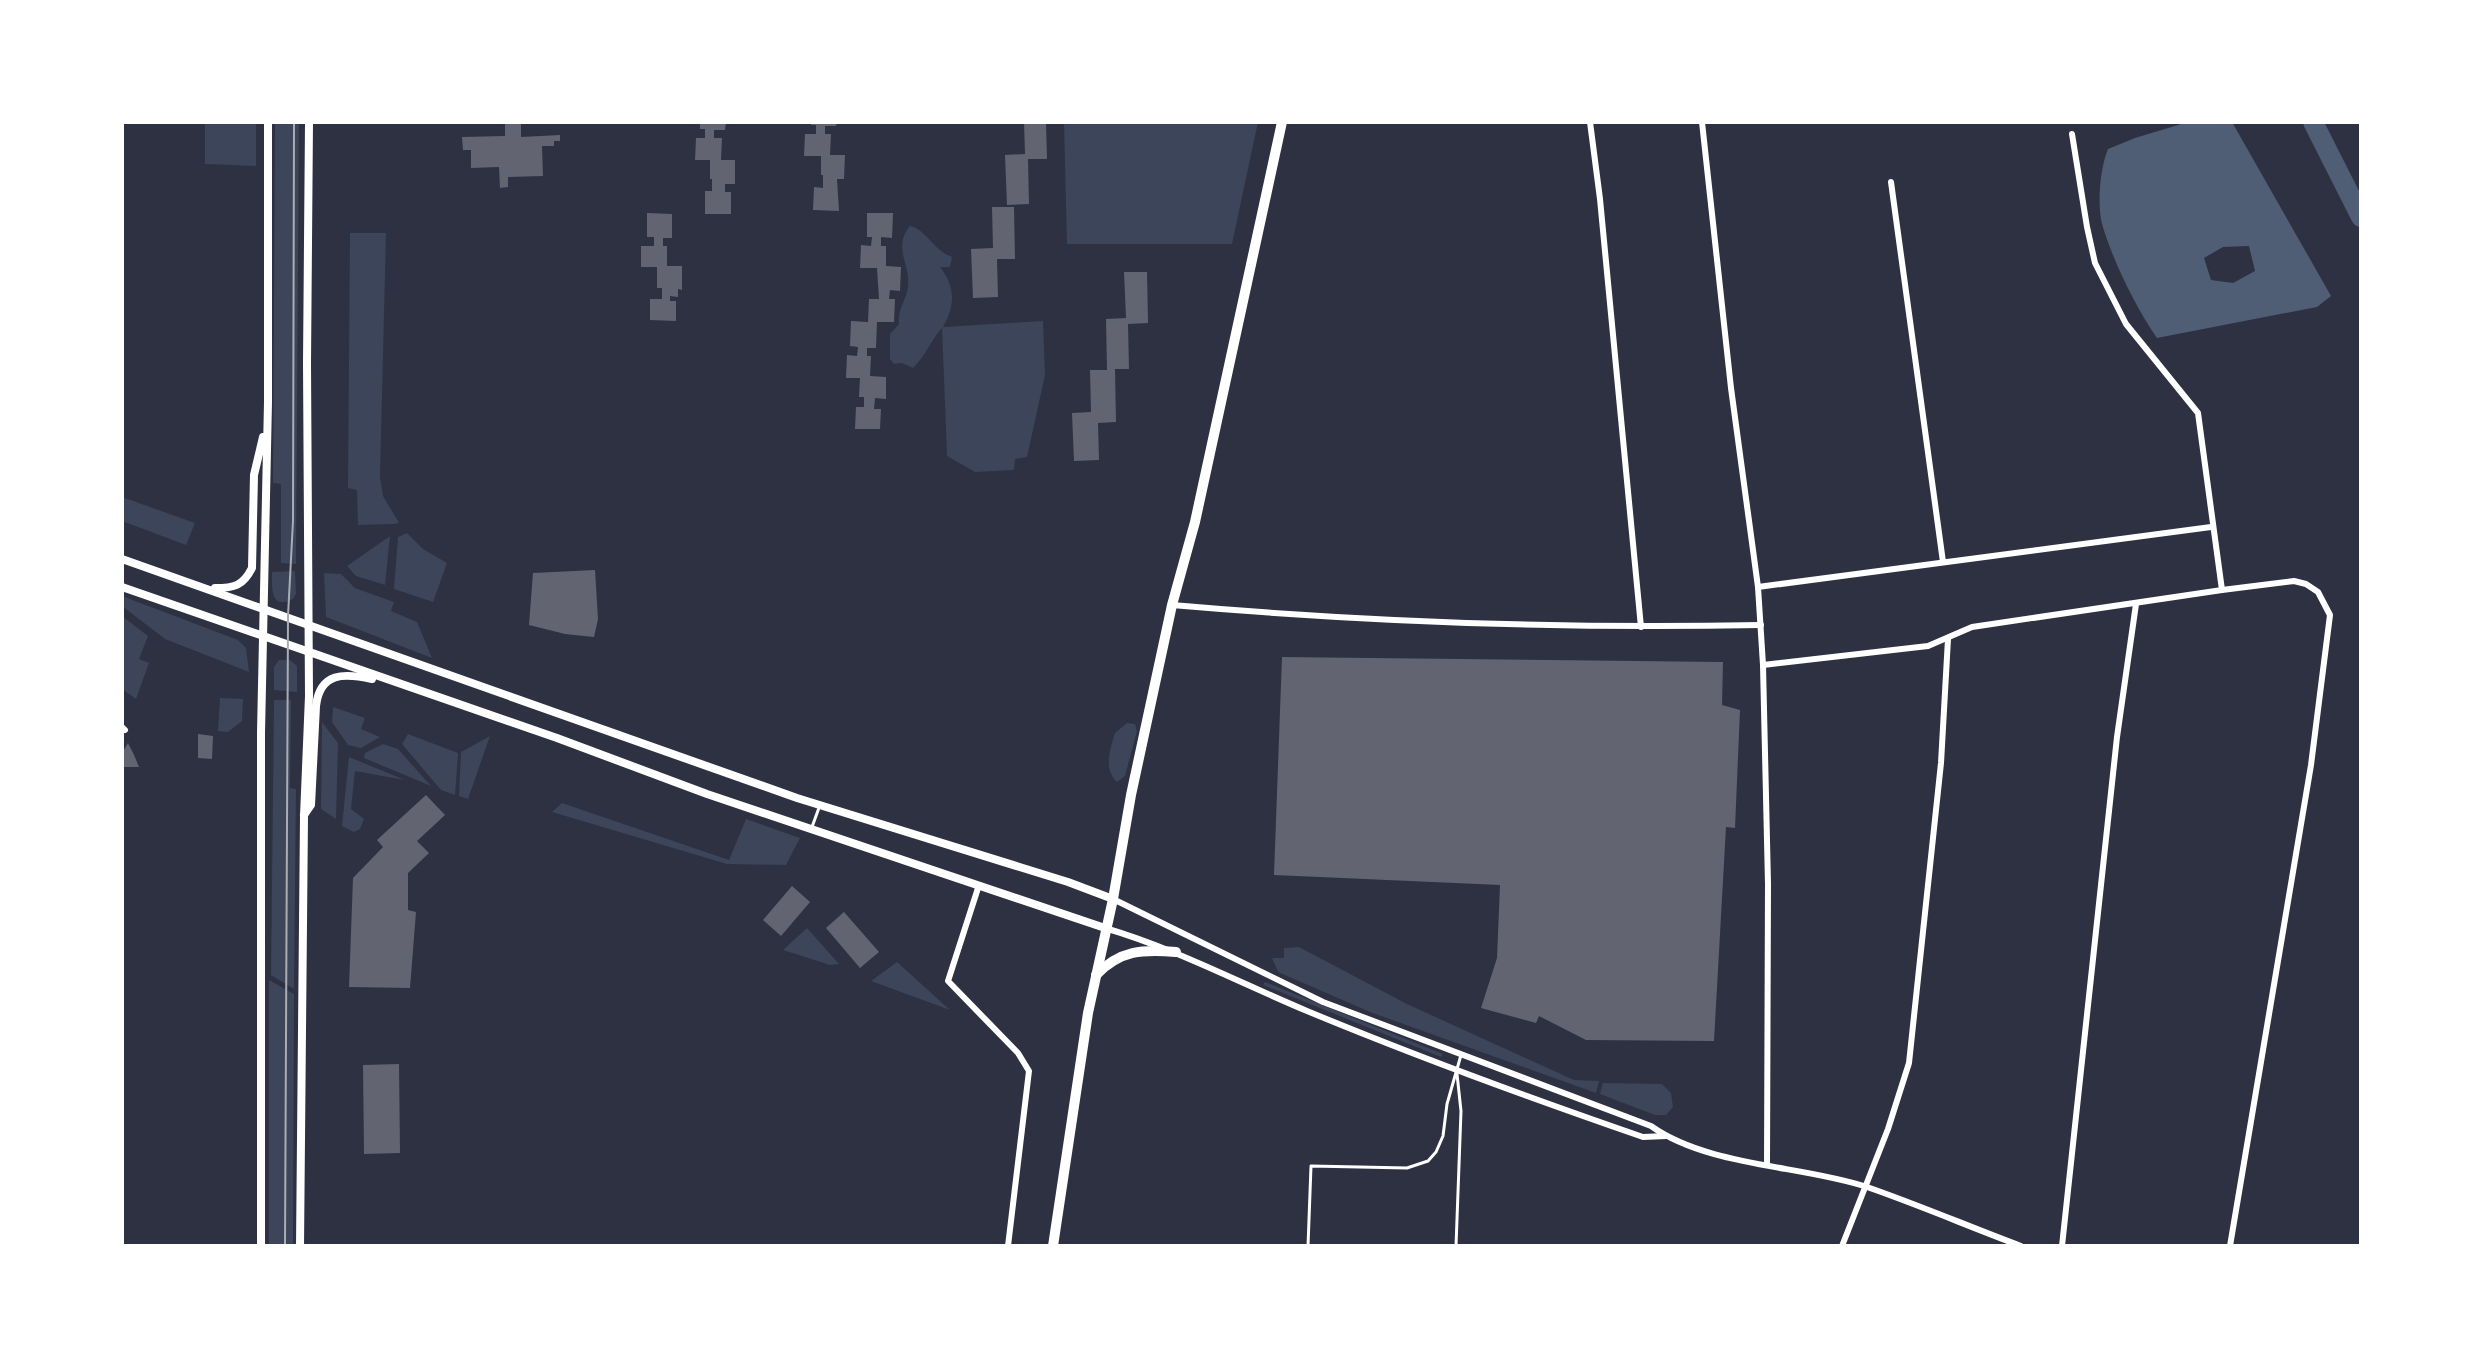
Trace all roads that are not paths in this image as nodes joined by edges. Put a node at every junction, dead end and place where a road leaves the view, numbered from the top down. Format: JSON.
{"nodes":[{"id":1,"x":268,"y":122,"type":"edge"},
{"id":2,"x":309,"y":122,"type":"edge"},
{"id":3,"x":1282,"y":122,"type":"edge"},
{"id":4,"x":1590,"y":122,"type":"edge"},
{"id":5,"x":1702,"y":122,"type":"edge"},
{"id":6,"x":2072,"y":134,"type":"dead end"},
{"id":7,"x":1891,"y":182,"type":"dead end"},
{"id":8,"x":267,"y":421,"type":"junction"},
{"id":9,"x":2211,"y":527,"type":"junction"},
{"id":10,"x":122,"y":559,"type":"edge"},
{"id":11,"x":1943,"y":562,"type":"junction"},
{"id":12,"x":122,"y":587,"type":"edge"},
{"id":13,"x":1758,"y":587,"type":"junction"},
{"id":14,"x":209,"y":589,"type":"junction"},
{"id":15,"x":2222,"y":590,"type":"junction"},
{"id":16,"x":2136,"y":604,"type":"junction"},
{"id":17,"x":1172,"y":605,"type":"junction"},
{"id":18,"x":265,"y":608,"type":"junction"},
{"id":19,"x":309,"y":623,"type":"junction"},
{"id":20,"x":1761,"y":625,"type":"junction"},
{"id":21,"x":1641,"y":627,"type":"junction"},
{"id":22,"x":265,"y":636,"type":"junction"},
{"id":23,"x":1948,"y":639,"type":"junction"},
{"id":24,"x":309,"y":651,"type":"junction"},
{"id":25,"x":1763,"y":665,"type":"junction"},
{"id":26,"x":395,"y":683,"type":"junction"},
{"id":27,"x":820,"y":805,"type":"junction"},
{"id":28,"x":304,"y":816,"type":"junction"},
{"id":29,"x":812,"y":827,"type":"junction"},
{"id":30,"x":979,"y":885,"type":"junction"},
{"id":31,"x":1113,"y":899,"type":"junction"},
{"id":32,"x":1105,"y":928,"type":"junction"},
{"id":33,"x":1176,"y":952,"type":"junction"},
{"id":34,"x":1242,"y":963,"type":"junction"},
{"id":35,"x":1095,"y":976,"type":"junction"},
{"id":36,"x":1237,"y":979,"type":"junction"},
{"id":37,"x":1461,"y":1055,"type":"junction"},
{"id":38,"x":1456,"y":1069,"type":"junction"},
{"id":39,"x":1666,"y":1136,"type":"junction"},
{"id":40,"x":1767,"y":1165,"type":"junction"},
{"id":41,"x":1866,"y":1187,"type":"junction"},
{"id":42,"x":261,"y":1246,"type":"edge"},
{"id":43,"x":300,"y":1246,"type":"edge"},
{"id":44,"x":1008,"y":1246,"type":"edge"},
{"id":45,"x":1053,"y":1246,"type":"edge"},
{"id":46,"x":1308,"y":1246,"type":"edge"},
{"id":47,"x":1456,"y":1246,"type":"edge"},
{"id":48,"x":1842,"y":1246,"type":"edge"},
{"id":49,"x":2021,"y":1246,"type":"edge"},
{"id":50,"x":2062,"y":1246,"type":"edge"},
{"id":51,"x":2230,"y":1246,"type":"edge"}],
"edges":[{"from":1,"to":8,"type":"main road"},
{"from":2,"to":19,"type":"main road"},
{"from":3,"to":17,"type":"highway"},
{"from":4,"to":21,"type":"street"},
{"from":5,"to":13,"type":"street"},
{"from":6,"to":9,"type":"street"},
{"from":7,"to":11,"type":"street"},
{"from":8,"to":14,"type":"main road"},
{"from":8,"to":18,"type":"main road"},
{"from":9,"to":11,"type":"street"},
{"from":9,"to":15,"type":"street"},
{"from":10,"to":14,"type":"main road"},
{"from":11,"to":13,"type":"street"},
{"from":12,"to":22,"type":"main road"},
{"from":13,"to":20,"type":"street"},
{"from":14,"to":18,"type":"main road"},
{"from":15,"to":16,"type":"street"},
{"from":15,"to":51,"type":"street"},
{"from":16,"to":23,"type":"street"},
{"from":16,"to":50,"type":"street"},
{"from":17,"to":21,"type":"street"},
{"from":17,"to":31,"type":"highway"},
{"from":18,"to":19,"type":"main road"},
{"from":18,"to":22,"type":"main road"},
{"from":19,"to":24,"type":"main road"},
{"from":19,"to":27,"type":"main road"},
{"from":20,"to":21,"type":"street"},
{"from":20,"to":25,"type":"street"},
{"from":22,"to":24,"type":"main road"},
{"from":22,"to":42,"type":"main road"},
{"from":23,"to":25,"type":"street"},
{"from":23,"to":41,"type":"street"},
{"from":24,"to":26,"type":"main road"},
{"from":24,"to":28,"type":"main road"},
{"from":25,"to":40,"type":"street"},
{"from":26,"to":28,"type":"main road"},
{"from":26,"to":29,"type":"main road"},
{"from":27,"to":29,"type":"lane"},
{"from":27,"to":31,"type":"main road"},
{"from":28,"to":43,"type":"main road"},
{"from":29,"to":30,"type":"main road"},
{"from":30,"to":32,"type":"main road"},
{"from":30,"to":44,"type":"street"},
{"from":31,"to":32,"type":"highway"},
{"from":31,"to":34,"type":"street"},
{"from":32,"to":33,"type":"street"},
{"from":32,"to":35,"type":"highway"},
{"from":33,"to":35,"type":"highway"},
{"from":33,"to":36,"type":"street"},
{"from":34,"to":36,"type":"street"},
{"from":34,"to":37,"type":"street"},
{"from":35,"to":45,"type":"highway"},
{"from":36,"to":38,"type":"street"},
{"from":37,"to":38,"type":"lane"},
{"from":37,"to":39,"type":"street"},
{"from":38,"to":39,"type":"street"},
{"from":38,"to":46,"type":"lane"},
{"from":38,"to":47,"type":"lane"},
{"from":39,"to":40,"type":"street"},
{"from":40,"to":41,"type":"street"},
{"from":41,"to":48,"type":"street"},
{"from":41,"to":49,"type":"street"}]}
